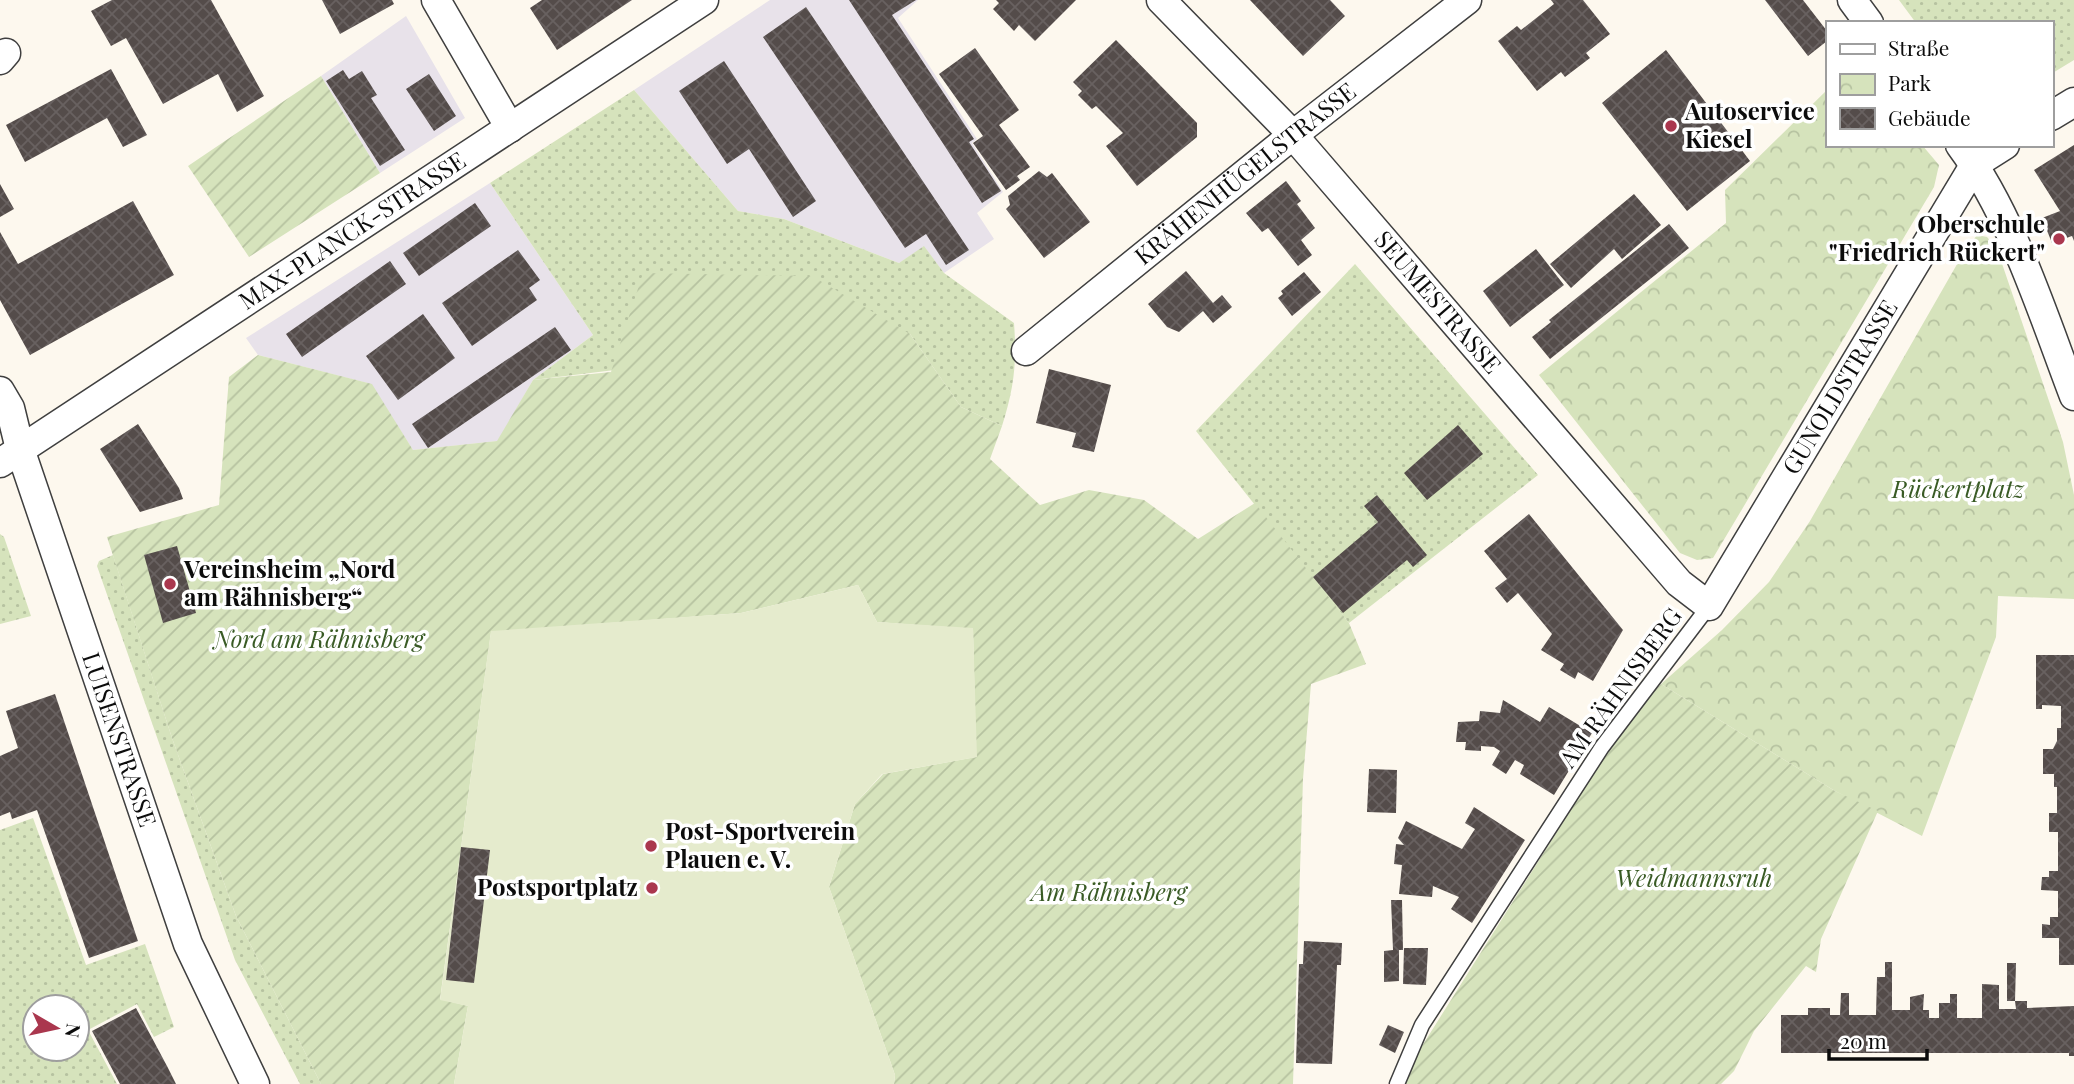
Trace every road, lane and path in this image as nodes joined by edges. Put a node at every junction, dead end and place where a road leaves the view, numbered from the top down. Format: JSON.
{"nodes":[{"id":1,"x":436,"y":0,"type":"edge"},
{"id":2,"x":704,"y":0,"type":"edge"},
{"id":3,"x":1161,"y":0,"type":"edge"},
{"id":4,"x":1467,"y":0,"type":"edge"},
{"id":5,"x":1852,"y":0,"type":"edge"},
{"id":6,"x":1868,"y":21,"type":"edge"},
{"id":7,"x":2074,"y":102,"type":"edge"},
{"id":8,"x":2053,"y":115,"type":"edge"},
{"id":9,"x":510,"y":128,"type":"junction"},
{"id":10,"x":1293,"y":135,"type":"junction"},
{"id":11,"x":1997,"y":147,"type":"edge"},
{"id":12,"x":1967,"y":155,"type":"edge"},
{"id":13,"x":1026,"y":351,"type":"dead end"},
{"id":14,"x":0,"y":391,"type":"edge"},
{"id":15,"x":2074,"y":396,"type":"edge"},
{"id":16,"x":10,"y":456,"type":"edge"},
{"id":17,"x":1709,"y":606,"type":"junction"},
{"id":18,"x":255,"y":1084,"type":"edge"},
{"id":19,"x":1397,"y":1084,"type":"edge"}],
"edges":[{"from":1,"to":9,"type":"street"},
{"from":2,"to":9,"type":"street","name":"MAX-PLANCK-STRASSE"},
{"from":3,"to":10,"type":"street","name":"SEUMESTRASSE"},
{"from":4,"to":10,"type":"street","name":"KRÄHENHÜGELSTRASSE"},
{"from":5,"to":6,"type":"street"},
{"from":7,"to":8,"type":"street"},
{"from":9,"to":16,"type":"street","name":"MAX-PLANCK-STRASSE"},
{"from":10,"to":13,"type":"street","name":"KRÄHENHÜGELSTRASSE"},
{"from":10,"to":17,"type":"street","name":"SEUMESTRASSE"},
{"from":11,"to":12,"type":"street","name":"GUNOLDSTRASSE"},
{"from":12,"to":15,"type":"street"},
{"from":12,"to":17,"type":"street","name":"GUNOLDSTRASSE"},
{"from":14,"to":16,"type":"street","name":"LUISENSTRASSE"},
{"from":16,"to":18,"type":"street","name":"LUISENSTRASSE"},
{"from":17,"to":19,"type":"lane","name":"AM RÄHNISBERG"}]}
